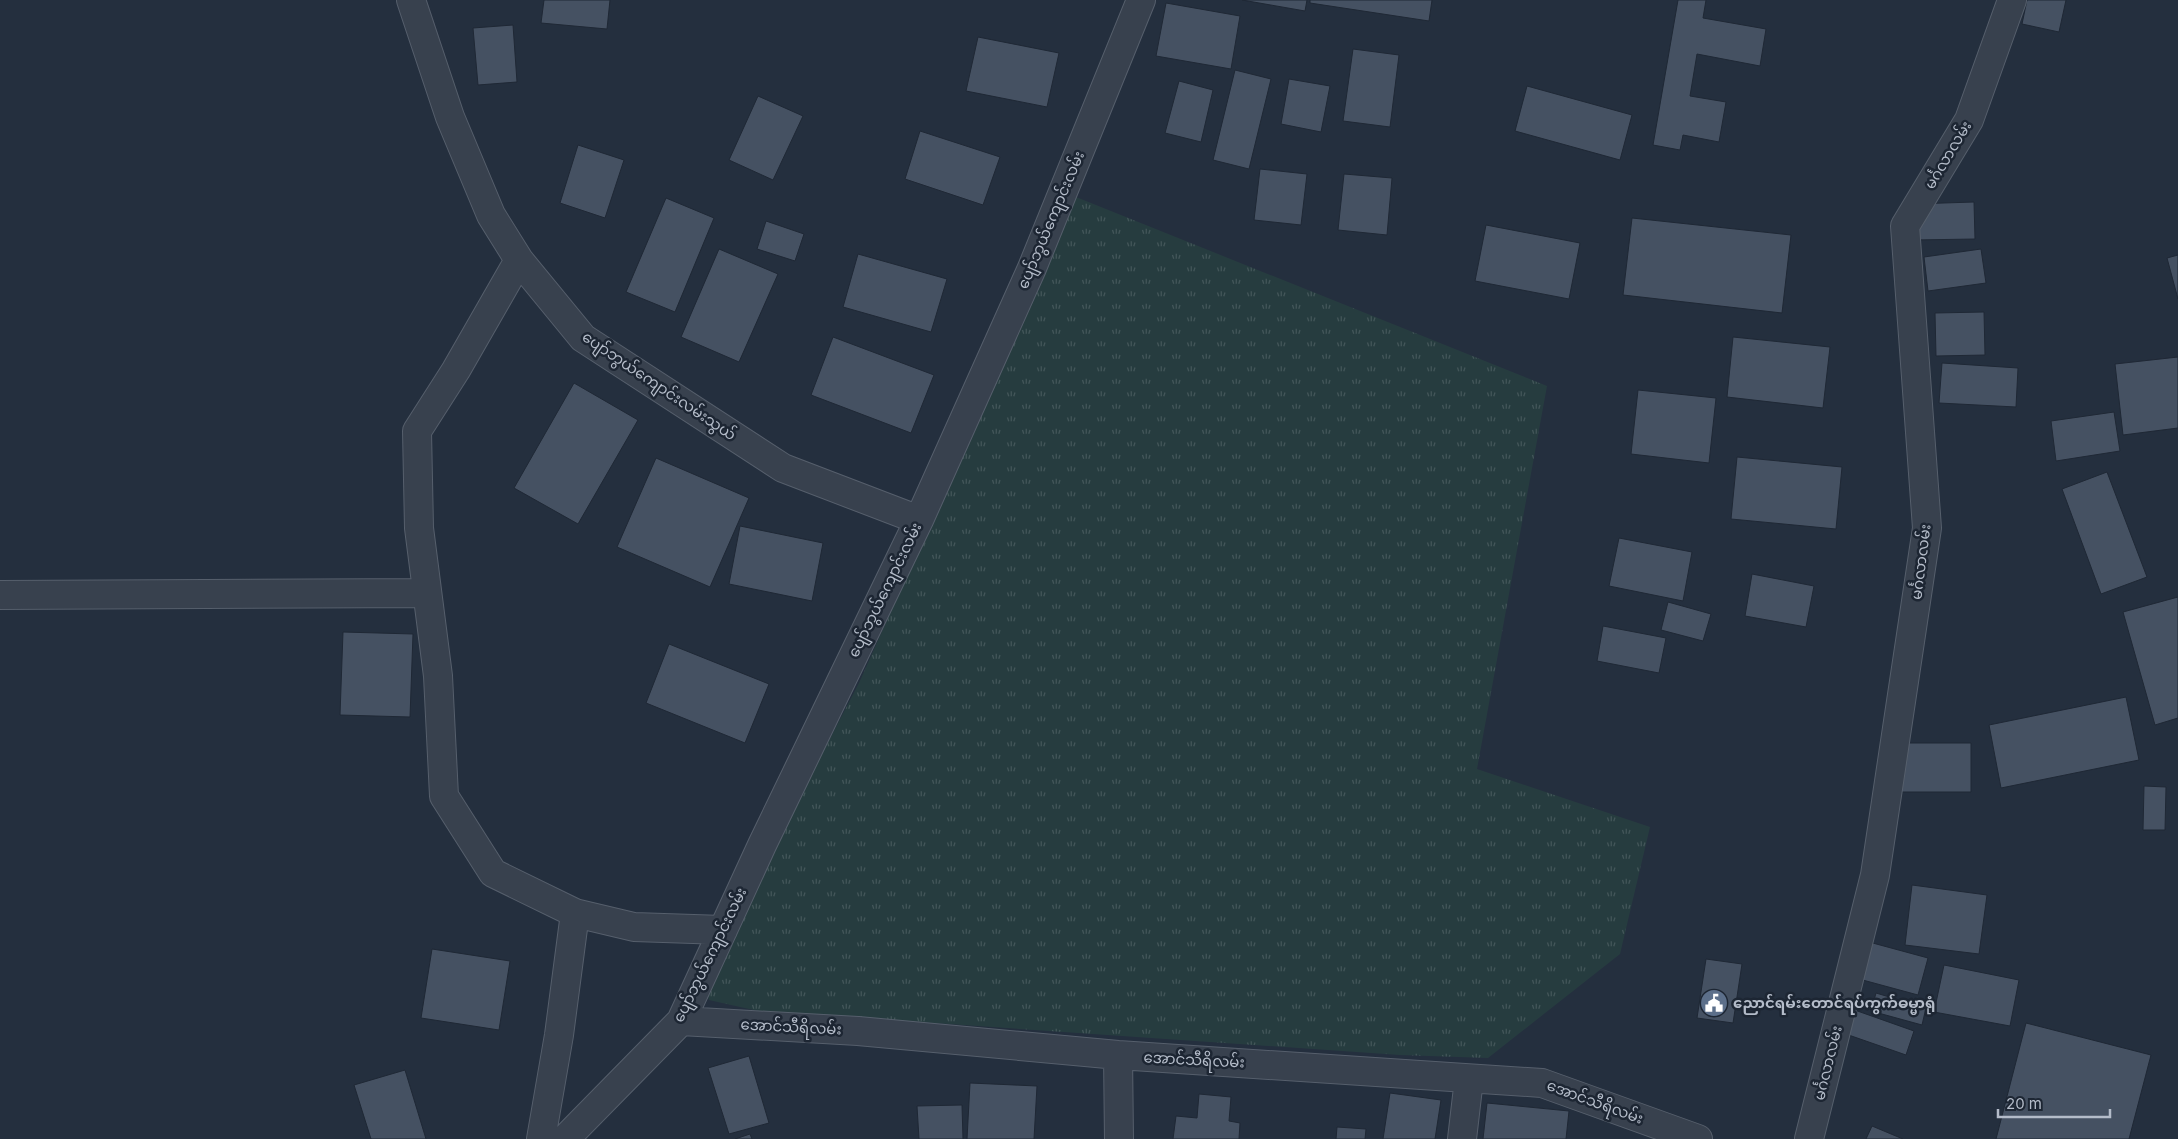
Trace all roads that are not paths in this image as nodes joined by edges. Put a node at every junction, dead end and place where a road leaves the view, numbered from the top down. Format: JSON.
{"nodes":[{"id":1,"x":411,"y":0,"type":"edge"},
{"id":2,"x":1142,"y":0,"type":"edge"},
{"id":3,"x":2012,"y":0,"type":"edge"},
{"id":4,"x":519,"y":260,"type":"junction"},
{"id":5,"x":918,"y":520,"type":"junction"},
{"id":6,"x":427,"y":593,"type":"junction"},
{"id":7,"x":0,"y":595,"type":"edge"},
{"id":8,"x":575,"y":913,"type":"junction"},
{"id":9,"x":723,"y":930,"type":"junction"},
{"id":10,"x":682,"y":1021,"type":"junction"},
{"id":11,"x":1118,"y":1055,"type":"junction"},
{"id":12,"x":1469,"y":1079,"type":"junction"},
{"id":13,"x":540,"y":1139,"type":"edge"},
{"id":14,"x":565,"y":1139,"type":"edge"},
{"id":15,"x":1119,"y":1139,"type":"edge"},
{"id":16,"x":1462,"y":1139,"type":"edge"},
{"id":17,"x":1698,"y":1139,"type":"edge"},
{"id":18,"x":1809,"y":1139,"type":"edge"}],
"edges":[{"from":1,"to":4,"type":"street","name":"ပျော်ဘွယ်ကျောင်းလမ်းသွယ်"},
{"from":2,"to":5,"type":"street","name":"ပျော်ဘွယ်ကျောင်းလမ်း"},
{"from":3,"to":18,"type":"street","name":"မင်္ဂလာလမ်း"},
{"from":4,"to":5,"type":"street","name":"ပျော်ဘွယ်ကျောင်းလမ်းသွယ်"},
{"from":4,"to":6,"type":"street"},
{"from":5,"to":9,"type":"street","name":"ပျော်ဘွယ်ကျောင်းလမ်း"},
{"from":6,"to":7,"type":"street"},
{"from":6,"to":8,"type":"street"},
{"from":8,"to":9,"type":"street"},
{"from":8,"to":13,"type":"street"},
{"from":9,"to":10,"type":"street","name":"ပျော်ဘွယ်ကျောင်းလမ်း"},
{"from":10,"to":11,"type":"street","name":"အောင်သီရိလမ်း"},
{"from":10,"to":14,"type":"street","name":"ပျော်ဘွယ်ကျောင်းလမ်း"},
{"from":11,"to":12,"type":"street","name":"အောင်သီရိလမ်း"},
{"from":11,"to":15,"type":"street"},
{"from":12,"to":16,"type":"street"},
{"from":12,"to":17,"type":"street","name":"အောင်သီရိလမ်း"}]}
